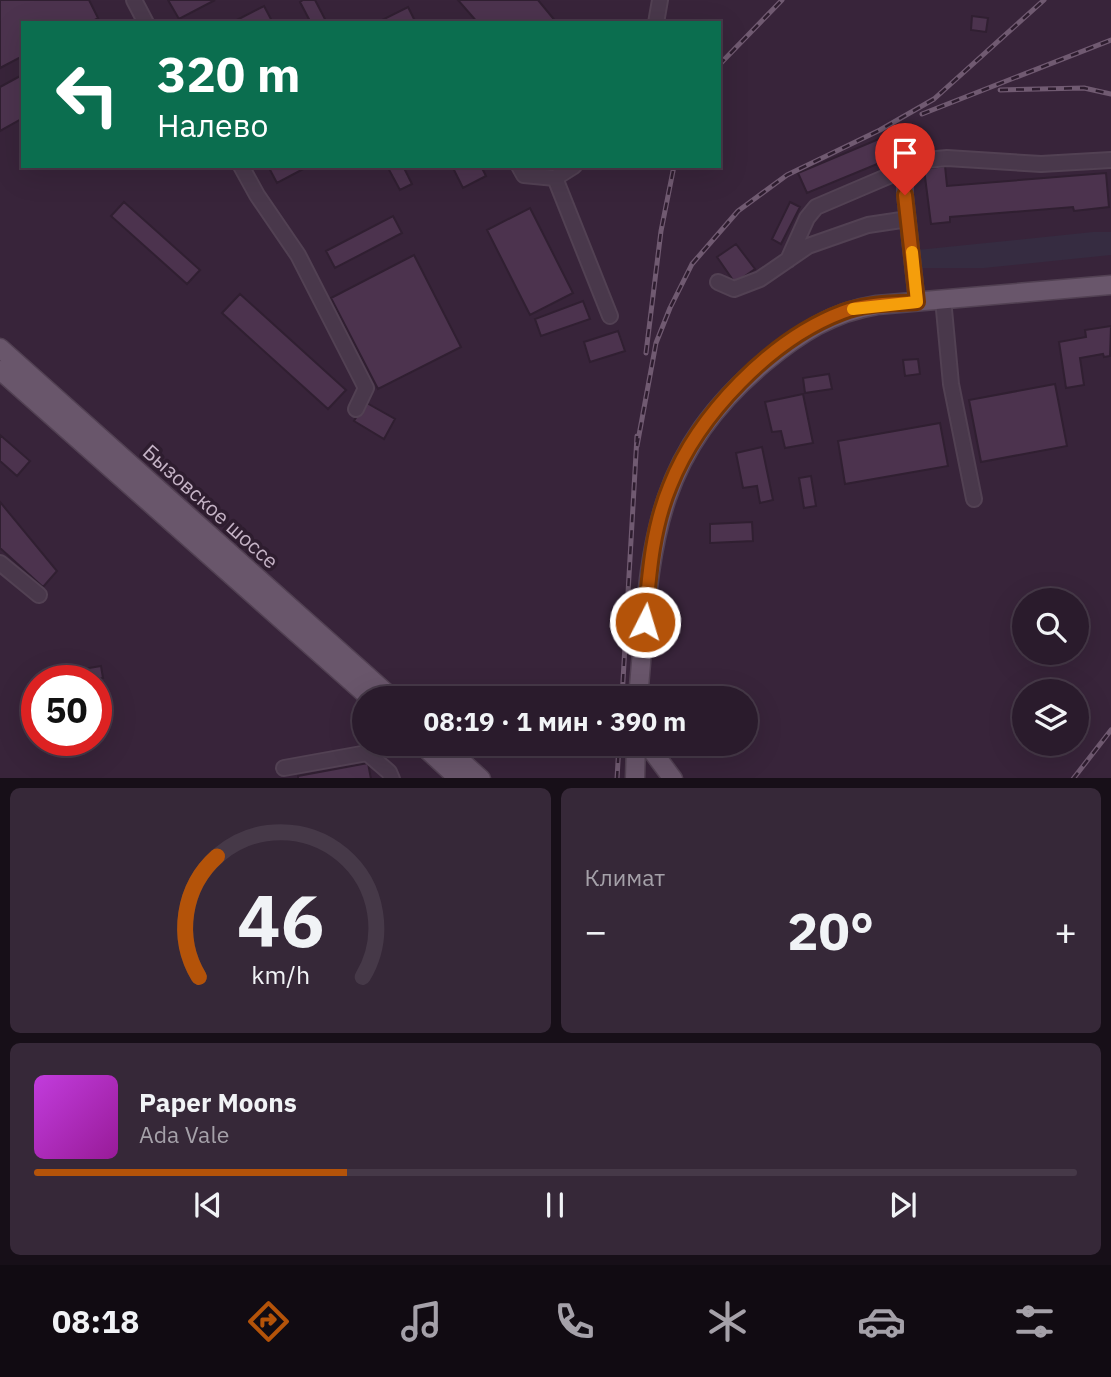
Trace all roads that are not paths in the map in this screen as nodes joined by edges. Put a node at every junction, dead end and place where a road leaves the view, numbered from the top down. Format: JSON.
{"nodes":[{"id":1,"x":134,"y":0,"type":"edge"},
{"id":2,"x":660,"y":0,"type":"edge"},
{"id":3,"x":145,"y":21,"type":"edge"},
{"id":4,"x":656,"y":21,"type":"edge"},
{"id":5,"x":1111,"y":160,"type":"edge"},
{"id":6,"x":242,"y":168,"type":"edge"},
{"id":7,"x":520,"y":168,"type":"edge"},
{"id":8,"x":571,"y":168,"type":"edge"},
{"id":9,"x":905,"y":170,"type":"junction"},
{"id":10,"x":555,"y":178,"type":"junction"},
{"id":11,"x":908,"y":219,"type":"junction"},
{"id":12,"x":788,"y":260,"type":"junction"},
{"id":13,"x":718,"y":282,"type":"dead end"},
{"id":14,"x":1111,"y":285,"type":"edge"},
{"id":15,"x":943,"y":299,"type":"junction"},
{"id":16,"x":917,"y":302,"type":"junction"},
{"id":17,"x":610,"y":316,"type":"dead end"},
{"id":18,"x":0,"y":348,"type":"edge"},
{"id":19,"x":3,"y":378,"type":"edge"},
{"id":20,"x":356,"y":409,"type":"dead end"},
{"id":21,"x":974,"y":499,"type":"dead end"},
{"id":22,"x":0,"y":563,"type":"edge"},
{"id":23,"x":39,"y":595,"type":"dead end"},
{"id":24,"x":356,"y":686,"type":"edge"},
{"id":25,"x":379,"y":686,"type":"edge"},
{"id":26,"x":639,"y":686,"type":"edge"},
{"id":27,"x":434,"y":756,"type":"edge"},
{"id":28,"x":455,"y":756,"type":"edge"},
{"id":29,"x":636,"y":756,"type":"edge"},
{"id":30,"x":656,"y":756,"type":"edge"},
{"id":31,"x":284,"y":768,"type":"dead end"},
{"id":32,"x":392,"y":778,"type":"edge"},
{"id":33,"x":459,"y":778,"type":"edge"},
{"id":34,"x":480,"y":778,"type":"edge"},
{"id":35,"x":635,"y":778,"type":"edge"},
{"id":36,"x":672,"y":778,"type":"edge"}],
"edges":[{"from":1,"to":3,"type":"lane"},
{"from":2,"to":4,"type":"lane"},
{"from":5,"to":9,"type":"lane"},
{"from":6,"to":20,"type":"lane"},
{"from":7,"to":10,"type":"lane"},
{"from":8,"to":10,"type":"lane"},
{"from":9,"to":11,"type":"lane"},
{"from":9,"to":12,"type":"lane"},
{"from":10,"to":17,"type":"lane"},
{"from":11,"to":12,"type":"lane"},
{"from":11,"to":16,"type":"lane"},
{"from":12,"to":13,"type":"lane"},
{"from":14,"to":15,"type":"main road"},
{"from":15,"to":16,"type":"main road"},
{"from":15,"to":21,"type":"lane"},
{"from":16,"to":26,"type":"main road"},
{"from":18,"to":25,"type":"main road","name":"Бызовское шоссе"},
{"from":19,"to":24,"type":"main road","name":"Бызовское шоссе"},
{"from":22,"to":23,"type":"lane"},
{"from":27,"to":33,"type":"main road"},
{"from":28,"to":34,"type":"main road"},
{"from":29,"to":35,"type":"main road"},
{"from":30,"to":36,"type":"main road"},
{"from":31,"to":32,"type":"lane"}]}
